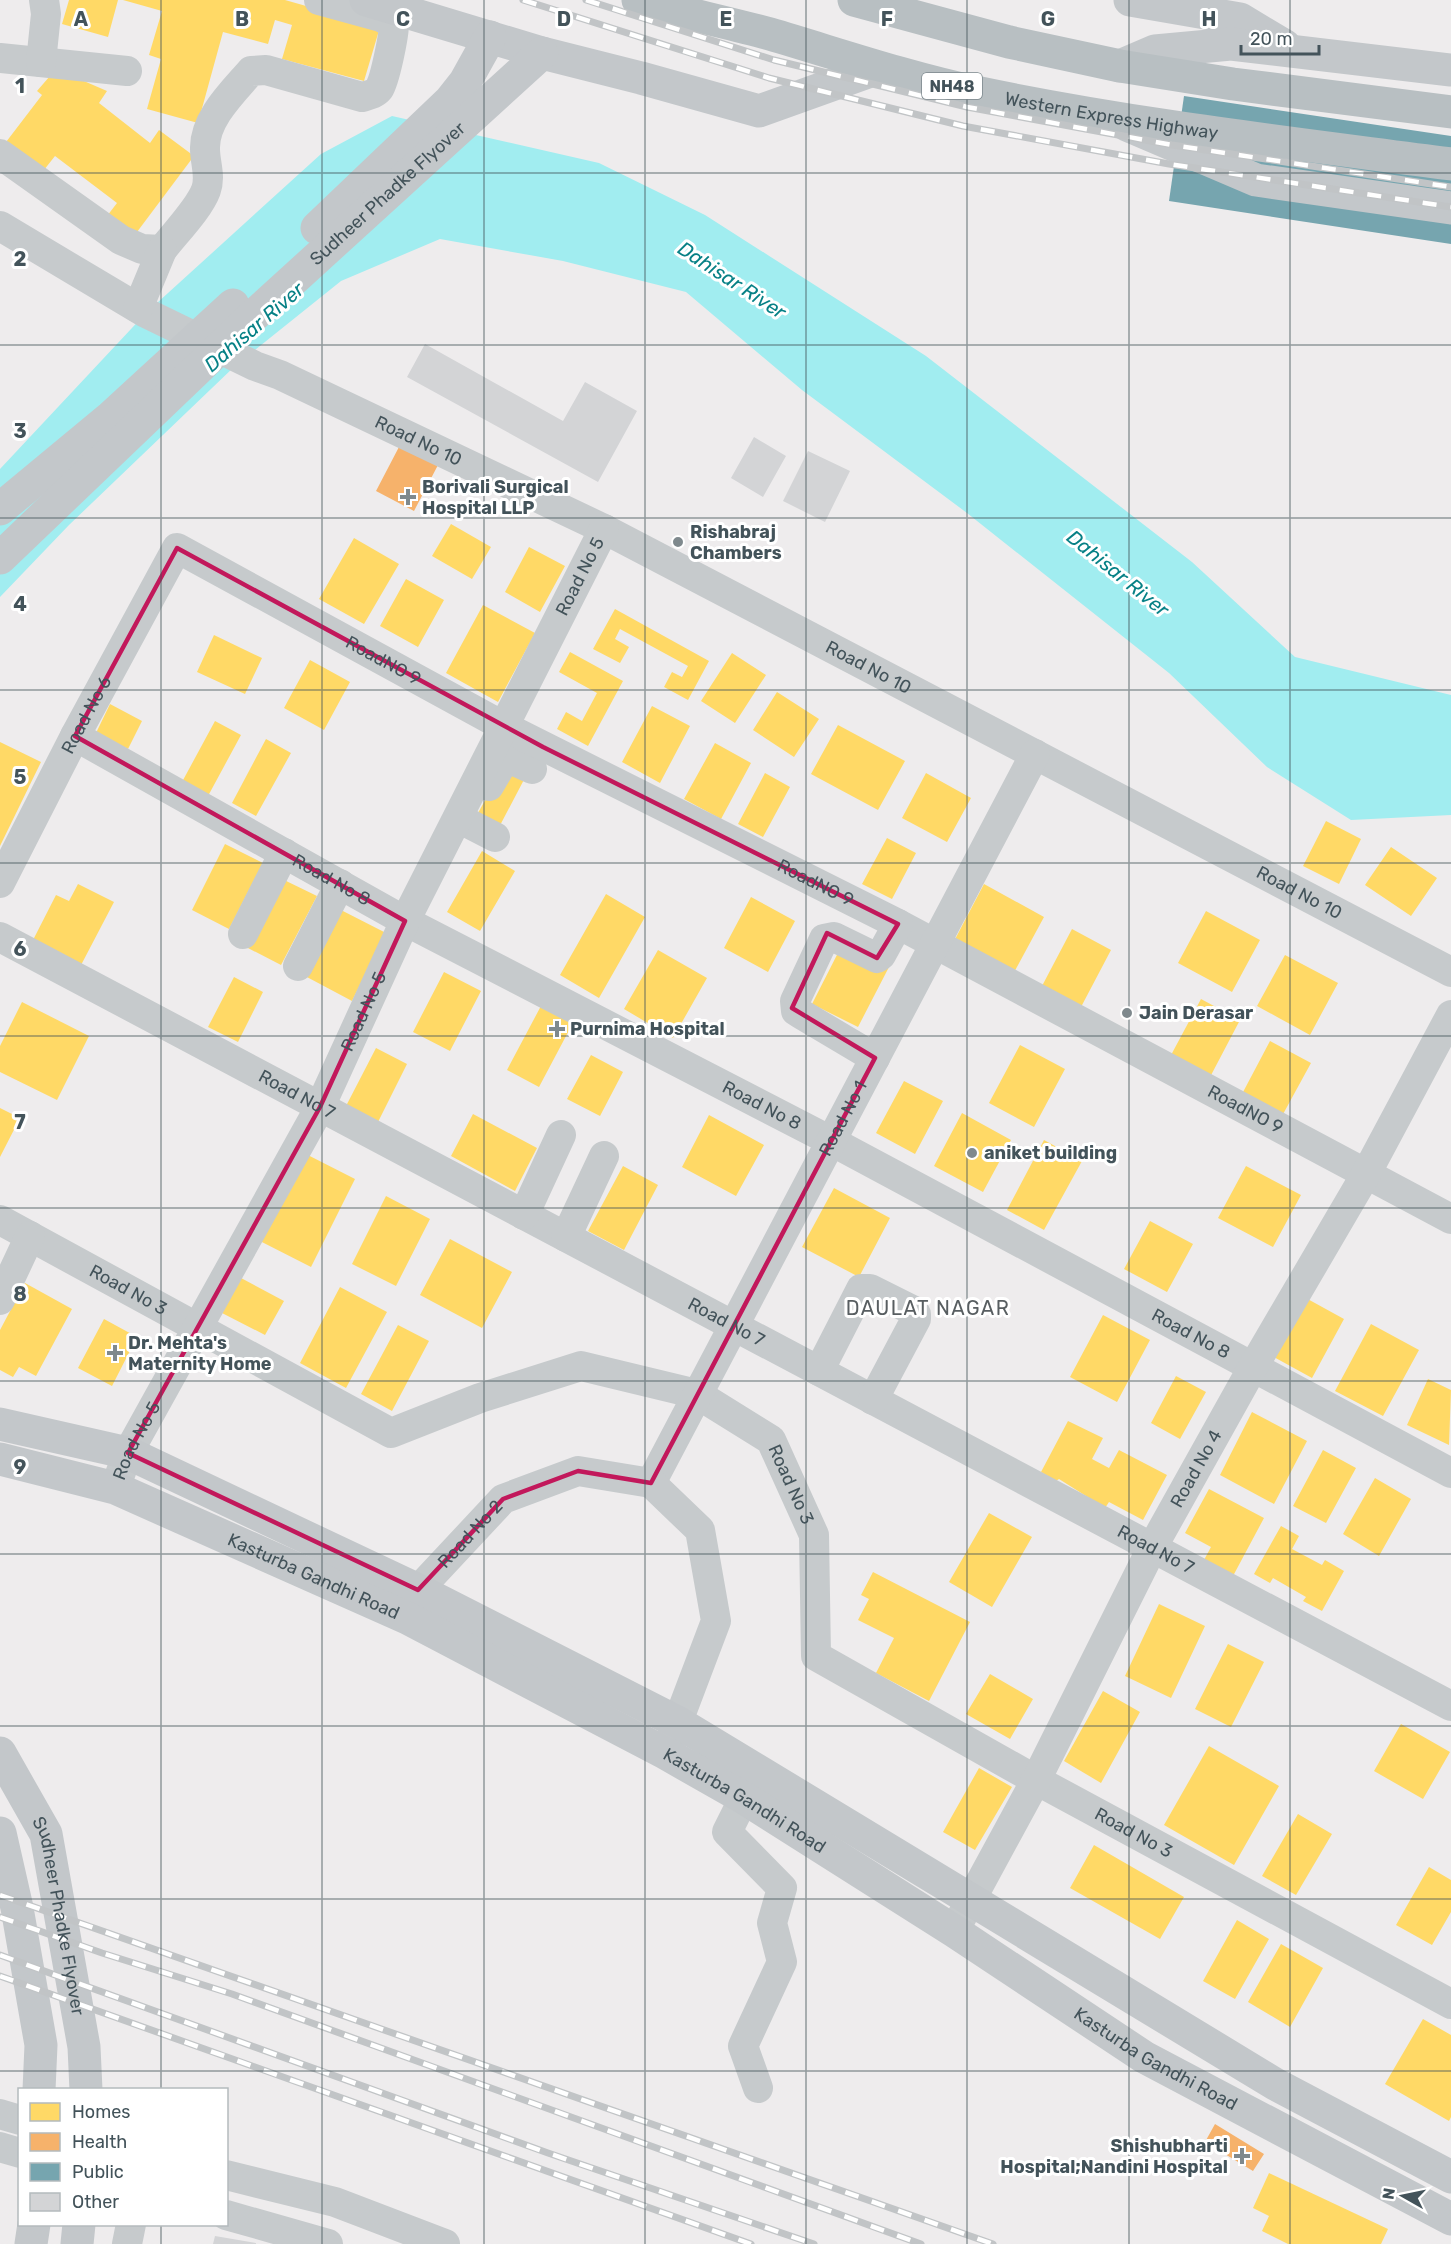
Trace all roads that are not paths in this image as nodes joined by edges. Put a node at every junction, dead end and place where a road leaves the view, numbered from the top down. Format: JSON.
{"nodes":[{"id":1,"x":44,"y":0,"type":"edge"},
{"id":2,"x":319,"y":0,"type":"edge"},
{"id":3,"x":366,"y":0,"type":"edge"},
{"id":4,"x":638,"y":0,"type":"edge"},
{"id":5,"x":854,"y":0,"type":"edge"},
{"id":6,"x":1130,"y":0,"type":"edge"},
{"id":7,"x":490,"y":37,"type":"junction"},
{"id":8,"x":1294,"y":52,"type":"junction"},
{"id":9,"x":542,"y":53,"type":"junction"},
{"id":10,"x":0,"y":58,"type":"edge"},
{"id":11,"x":41,"y":62,"type":"junction"},
{"id":12,"x":1120,"y":66,"type":"junction"},
{"id":13,"x":879,"y":68,"type":"junction"},
{"id":14,"x":1451,"y":70,"type":"edge"},
{"id":15,"x":127,"y":71,"type":"dead end"},
{"id":16,"x":1451,"y":112,"type":"edge"},
{"id":17,"x":1104,"y":116,"type":"junction"},
{"id":18,"x":0,"y":154,"type":"edge"},
{"id":19,"x":1451,"y":164,"type":"edge"},
{"id":20,"x":1451,"y":208,"type":"edge"},
{"id":21,"x":0,"y":226,"type":"edge"},
{"id":22,"x":162,"y":250,"type":"junction"},
{"id":23,"x":142,"y":310,"type":"junction"},
{"id":24,"x":0,"y":509,"type":"edge"},
{"id":25,"x":604,"y":529,"type":"junction"},
{"id":26,"x":177,"y":548,"type":"joint"},
{"id":27,"x":0,"y":558,"type":"edge"},
{"id":28,"x":75,"y":736,"type":"junction"},
{"id":29,"x":526,"y":753,"type":"junction"},
{"id":30,"x":1035,"y":754,"type":"junction"},
{"id":31,"x":279,"y":862,"type":"junction"},
{"id":32,"x":0,"y":883,"type":"edge"},
{"id":33,"x":335,"y":892,"type":"junction"},
{"id":34,"x":405,"y":921,"type":"junction"},
{"id":35,"x":898,"y":924,"type":"junction"},
{"id":36,"x":243,"y":934,"type":"dead end"},
{"id":37,"x":0,"y":937,"type":"edge"},
{"id":38,"x":935,"y":944,"type":"junction"},
{"id":39,"x":298,"y":966,"type":"dead end"},
{"id":40,"x":1451,"y":972,"type":"edge"},
{"id":41,"x":1451,"y":1015,"type":"edge"},
{"id":42,"x":875,"y":1058,"type":"junction"},
{"id":43,"x":320,"y":1107,"type":"junction"},
{"id":44,"x":561,"y":1135,"type":"dead end"},
{"id":45,"x":831,"y":1141,"type":"junction"},
{"id":46,"x":604,"y":1156,"type":"dead end"},
{"id":47,"x":1366,"y":1174,"type":"junction"},
{"id":48,"x":526,"y":1210,"type":"junction"},
{"id":49,"x":1451,"y":1219,"type":"edge"},
{"id":50,"x":0,"y":1220,"type":"edge"},
{"id":51,"x":568,"y":1232,"type":"junction"},
{"id":52,"x":30,"y":1236,"type":"junction"},
{"id":53,"x":7,"y":1267,"type":"edge"},
{"id":54,"x":0,"y":1300,"type":"edge"},
{"id":55,"x":733,"y":1326,"type":"junction"},
{"id":56,"x":197,"y":1327,"type":"junction"},
{"id":57,"x":822,"y":1365,"type":"junction"},
{"id":58,"x":1253,"y":1367,"type":"junction"},
{"id":59,"x":697,"y":1394,"type":"junction"},
{"id":60,"x":876,"y":1395,"type":"junction"},
{"id":61,"x":0,"y":1424,"type":"edge"},
{"id":62,"x":128,"y":1453,"type":"junction"},
{"id":63,"x":0,"y":1459,"type":"edge"},
{"id":64,"x":1451,"y":1473,"type":"edge"},
{"id":65,"x":651,"y":1483,"type":"junction"},
{"id":66,"x":114,"y":1488,"type":"junction"},
{"id":67,"x":1152,"y":1548,"type":"junction"},
{"id":68,"x":412,"y":1604,"type":"junction"},
{"id":69,"x":1451,"y":1706,"type":"edge"},
{"id":70,"x":679,"y":1723,"type":"junction"},
{"id":71,"x":0,"y":1753,"type":"edge"},
{"id":72,"x":665,"y":1753,"type":"junction"},
{"id":73,"x":1036,"y":1780,"type":"junction"},
{"id":74,"x":744,"y":1798,"type":"junction"},
{"id":75,"x":0,"y":1833,"type":"edge"},
{"id":76,"x":971,"y":1899,"type":"junction"},
{"id":77,"x":954,"y":1931,"type":"junction"},
{"id":78,"x":1451,"y":2004,"type":"edge"},
{"id":79,"x":1191,"y":2034,"type":"junction"},
{"id":80,"x":1167,"y":2069,"type":"junction"},
{"id":81,"x":39,"y":2088,"type":"edge"},
{"id":82,"x":86,"y":2088,"type":"edge"},
{"id":83,"x":758,"y":2088,"type":"dead end"},
{"id":84,"x":0,"y":2114,"type":"edge"},
{"id":85,"x":18,"y":2119,"type":"edge"},
{"id":86,"x":0,"y":2147,"type":"edge"},
{"id":87,"x":18,"y":2152,"type":"edge"},
{"id":88,"x":228,"y":2175,"type":"edge"},
{"id":89,"x":1451,"y":2177,"type":"edge"},
{"id":90,"x":1449,"y":2211,"type":"edge"},
{"id":91,"x":228,"y":2216,"type":"edge"},
{"id":92,"x":34,"y":2226,"type":"edge"},
{"id":93,"x":79,"y":2226,"type":"edge"},
{"id":94,"x":131,"y":2226,"type":"edge"},
{"id":95,"x":402,"y":2236,"type":"edge"},
{"id":96,"x":31,"y":2244,"type":"edge"},
{"id":97,"x":77,"y":2244,"type":"edge"},
{"id":98,"x":127,"y":2244,"type":"edge"},
{"id":99,"x":328,"y":2244,"type":"edge"},
{"id":100,"x":445,"y":2244,"type":"edge"}],
"edges":[{"from":1,"to":11,"type":"street"},
{"from":2,"to":22,"type":"street"},
{"from":3,"to":7,"type":"main road"},
{"from":4,"to":13,"type":"highway","name":"Western Express Highway","number":"NH48"},
{"from":5,"to":12,"type":"highway"},
{"from":6,"to":8,"type":"main road"},
{"from":7,"to":9,"type":"main road"},
{"from":7,"to":24,"type":"main road","name":"Sudheer Phadke Flyover"},
{"from":8,"to":12,"type":"main road"},
{"from":8,"to":14,"type":"main road"},
{"from":9,"to":13,"type":"main road"},
{"from":9,"to":27,"type":"main road","name":"Sudheer Phadke Flyover"},
{"from":10,"to":11,"type":"street"},
{"from":11,"to":15,"type":"street"},
{"from":12,"to":16,"type":"highway"},
{"from":13,"to":17,"type":"highway","name":"Western Express Highway","number":"NH48"},
{"from":17,"to":19,"type":"highway","name":"Western Express Highway","number":"NH48"},
{"from":17,"to":20,"type":"main road"},
{"from":18,"to":22,"type":"street"},
{"from":21,"to":23,"type":"street","name":"Road No 10"},
{"from":22,"to":23,"type":"street"},
{"from":23,"to":25,"type":"street","name":"Road No 10"},
{"from":25,"to":29,"type":"street","name":"Road No 5"},
{"from":25,"to":30,"type":"street","name":"Road No 10"},
{"from":26,"to":28,"type":"street","name":"Road No 6"},
{"from":26,"to":29,"type":"street","name":"RoadNO 9"},
{"from":28,"to":31,"type":"street","name":"Road No 8"},
{"from":28,"to":32,"type":"street","name":"Road No 6"},
{"from":29,"to":34,"type":"street","name":"Road No 5"},
{"from":29,"to":35,"type":"street","name":"RoadNO 9"},
{"from":30,"to":38,"type":"street","name":"Road No 1"},
{"from":30,"to":40,"type":"street","name":"Road No 10"},
{"from":31,"to":33,"type":"street","name":"Road No 8"},
{"from":31,"to":36,"type":"street"},
{"from":33,"to":34,"type":"street","name":"Road No 8"},
{"from":33,"to":39,"type":"street"},
{"from":34,"to":43,"type":"street","name":"Road No 5"},
{"from":34,"to":45,"type":"street","name":"Road No 8"},
{"from":35,"to":38,"type":"street","name":"RoadNO 9"},
{"from":35,"to":42,"type":"street"},
{"from":37,"to":43,"type":"street","name":"Road No 7"},
{"from":38,"to":42,"type":"street","name":"Road No 1"},
{"from":38,"to":47,"type":"street","name":"RoadNO 9"},
{"from":41,"to":47,"type":"street","name":"Road No 4"},
{"from":42,"to":45,"type":"street","name":"Road No 1"},
{"from":43,"to":48,"type":"street","name":"Road No 7"},
{"from":43,"to":56,"type":"street","name":"Road No 5"},
{"from":44,"to":48,"type":"street"},
{"from":45,"to":55,"type":"street","name":"Road No 1"},
{"from":45,"to":58,"type":"street","name":"Road No 8"},
{"from":46,"to":51,"type":"street"},
{"from":47,"to":49,"type":"street","name":"RoadNO 9"},
{"from":47,"to":58,"type":"street","name":"Road No 4"},
{"from":48,"to":51,"type":"street","name":"Road No 7"},
{"from":50,"to":52,"type":"street","name":"Road No 3"},
{"from":51,"to":55,"type":"street","name":"Road No 7"},
{"from":52,"to":53,"type":"street"},
{"from":52,"to":56,"type":"street","name":"Road No 3"},
{"from":53,"to":54,"type":"street"},
{"from":55,"to":57,"type":"street","name":"Road No 7"},
{"from":55,"to":59,"type":"street","name":"Road No 1"},
{"from":56,"to":59,"type":"street","name":"Road No 3"},
{"from":56,"to":62,"type":"street","name":"Road No 5"},
{"from":57,"to":60,"type":"street","name":"Road No 7"},
{"from":57,"to":60,"type":"street"},
{"from":58,"to":64,"type":"street","name":"Road No 8"},
{"from":58,"to":67,"type":"street","name":"Road No 4"},
{"from":59,"to":65,"type":"street","name":"Road No 1"},
{"from":59,"to":73,"type":"street","name":"Road No 3"},
{"from":60,"to":67,"type":"street","name":"Road No 7"},
{"from":61,"to":62,"type":"main road","name":"Kasturba Gandhi Road"},
{"from":62,"to":66,"type":"street","name":"Road No 5"},
{"from":62,"to":68,"type":"main road","name":"Kasturba Gandhi Road"},
{"from":63,"to":66,"type":"main road","name":"Kasturba Gandhi Road"},
{"from":65,"to":68,"type":"street","name":"Road No 2"},
{"from":65,"to":70,"type":"street"},
{"from":66,"to":68,"type":"main road","name":"Kasturba Gandhi Road"},
{"from":67,"to":69,"type":"street","name":"Road No 7"},
{"from":67,"to":73,"type":"street","name":"Road No 4"},
{"from":68,"to":70,"type":"main road","name":"Kasturba Gandhi Road"},
{"from":68,"to":72,"type":"main road","name":"Kasturba Gandhi Road"},
{"from":70,"to":72,"type":"street"},
{"from":70,"to":76,"type":"main road","name":"Kasturba Gandhi Road"},
{"from":71,"to":82,"type":"main road","name":"Sudheer Phadke Flyover"},
{"from":72,"to":74,"type":"main road","name":"Kasturba Gandhi Road"},
{"from":73,"to":76,"type":"street","name":"Road No 4"},
{"from":73,"to":78,"type":"street","name":"Road No 3"},
{"from":74,"to":77,"type":"main road","name":"Kasturba Gandhi Road"},
{"from":74,"to":83,"type":"street"},
{"from":75,"to":81,"type":"main road","name":"Sudheer Phadke Flyover"},
{"from":76,"to":77,"type":"street","name":"Road No 4"},
{"from":76,"to":79,"type":"main road","name":"Kasturba Gandhi Road"},
{"from":77,"to":80,"type":"main road","name":"Kasturba Gandhi Road"},
{"from":79,"to":80,"type":"main road"},
{"from":79,"to":89,"type":"main road","name":"Kasturba Gandhi Road"},
{"from":80,"to":90,"type":"main road","name":"Kasturba Gandhi Road"},
{"from":84,"to":85,"type":"street"},
{"from":86,"to":87,"type":"street"},
{"from":88,"to":95,"type":"street"},
{"from":91,"to":99,"type":"street"},
{"from":92,"to":96,"type":"main road"},
{"from":93,"to":97,"type":"main road"},
{"from":94,"to":98,"type":"street"},
{"from":95,"to":100,"type":"street"}]}
